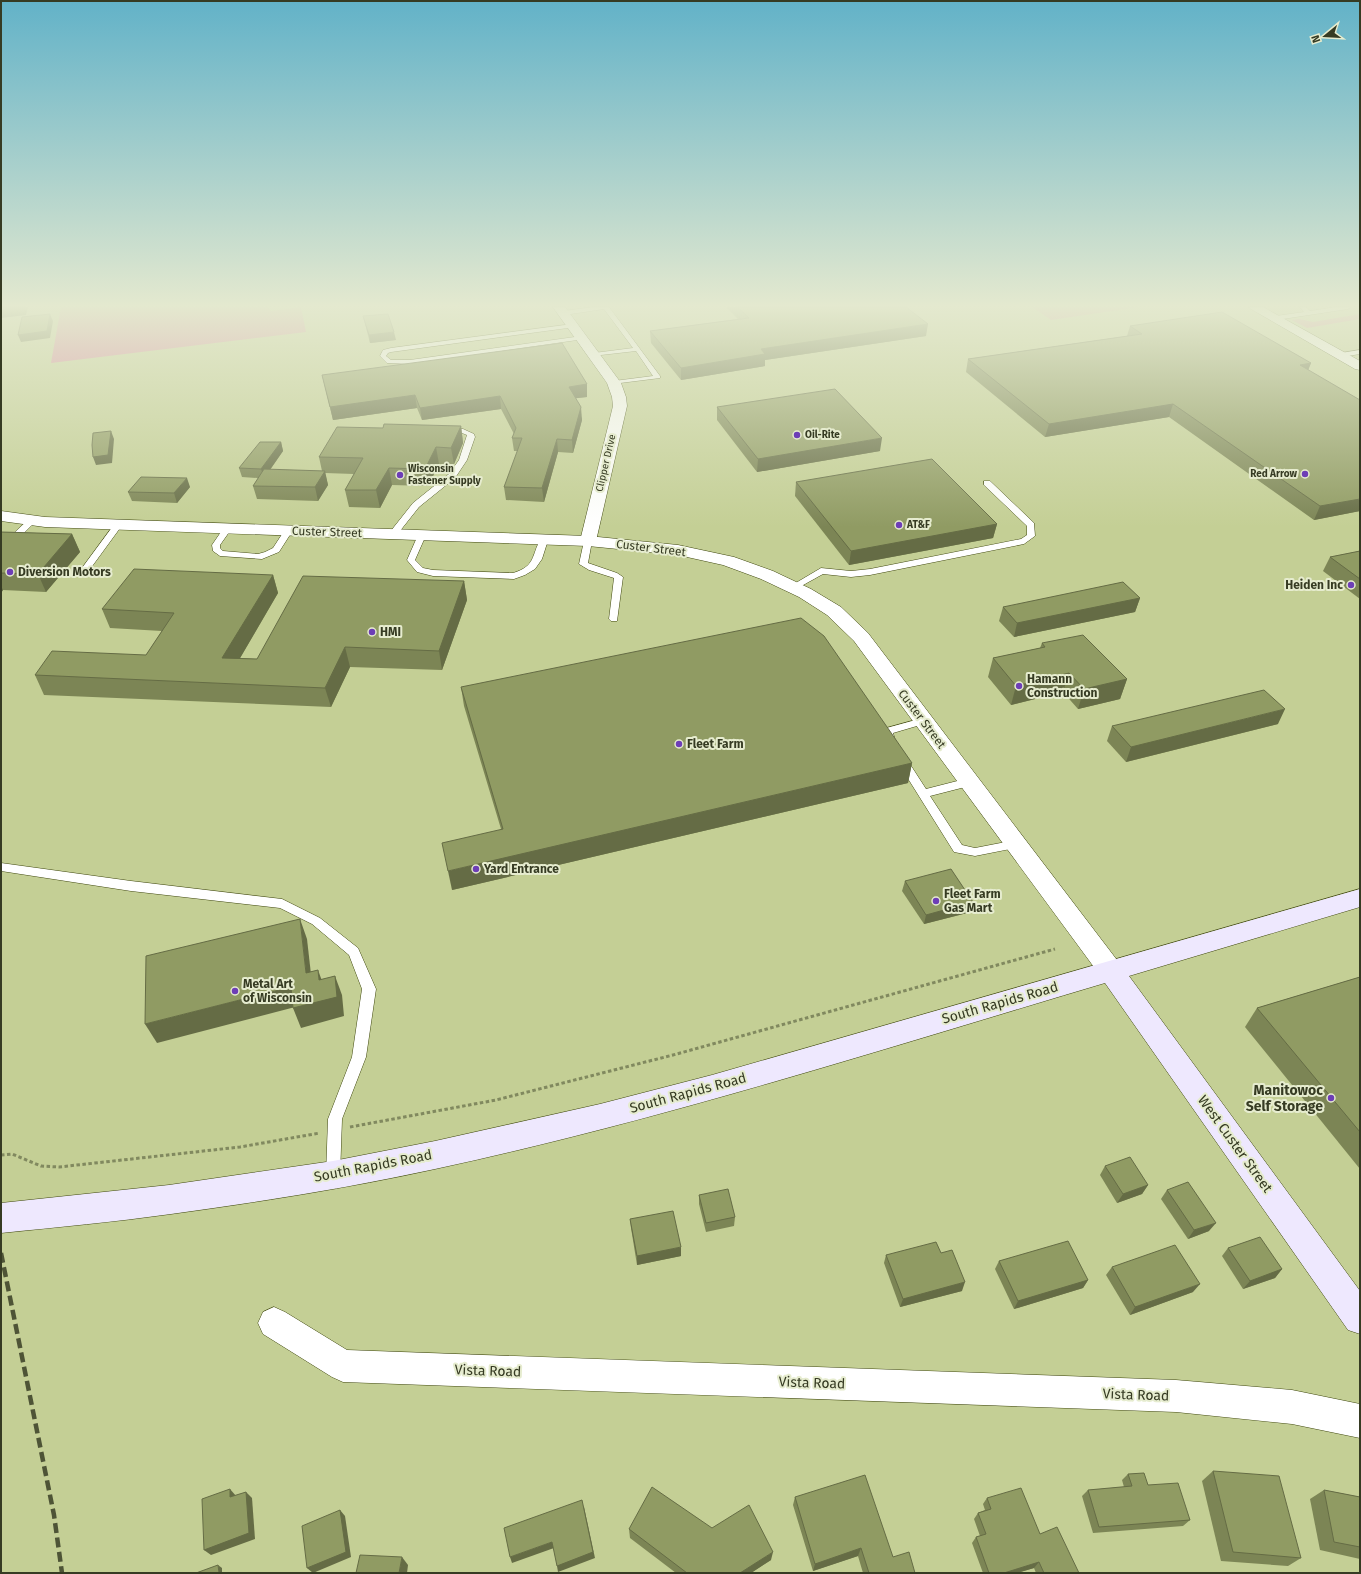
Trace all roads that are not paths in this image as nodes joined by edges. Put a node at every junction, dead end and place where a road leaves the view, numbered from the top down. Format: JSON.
{"nodes":[{"id":1,"x":612,"y":380,"type":"edge"},
{"id":2,"x":633,"y":380,"type":"edge"},
{"id":3,"x":614,"y":383,"type":"junction"},
{"id":4,"x":436,"y":429,"type":"edge"},
{"id":5,"x":987,"y":483,"type":"dead end"},
{"id":6,"x":1,"y":516,"type":"edge"},
{"id":7,"x":33,"y":520,"type":"junction"},
{"id":8,"x":119,"y":524,"type":"junction"},
{"id":9,"x":228,"y":528,"type":"junction"},
{"id":10,"x":289,"y":530,"type":"junction"},
{"id":11,"x":393,"y":534,"type":"junction"},
{"id":12,"x":422,"y":535,"type":"junction"},
{"id":13,"x":544,"y":540,"type":"junction"},
{"id":14,"x":1,"y":541,"type":"edge"},
{"id":15,"x":588,"y":541,"type":"junction"},
{"id":16,"x":82,"y":574,"type":"dead end"},
{"id":17,"x":793,"y":587,"type":"junction"},
{"id":18,"x":614,"y":619,"type":"dead end"},
{"id":19,"x":923,"y":721,"type":"junction"},
{"id":20,"x":969,"y":782,"type":"junction"},
{"id":21,"x":922,"y":794,"type":"junction"},
{"id":22,"x":1016,"y":844,"type":"junction"},
{"id":23,"x":1,"y":867,"type":"edge"},
{"id":24,"x":1360,"y":898,"type":"edge"},
{"id":25,"x":1111,"y":971,"type":"junction"},
{"id":26,"x":332,"y":1175,"type":"junction"},
{"id":27,"x":1,"y":1218,"type":"edge"},
{"id":28,"x":1360,"y":1318,"type":"edge"},
{"id":29,"x":274,"y":1323,"type":"dead end"},
{"id":30,"x":1360,"y":1421,"type":"edge"}],
"edges":[{"from":1,"to":3,"type":"street","name":"Clipper Drive"},
{"from":2,"to":3,"type":"lane"},
{"from":3,"to":15,"type":"street","name":"Clipper Drive"},
{"from":4,"to":11,"type":"lane"},
{"from":5,"to":17,"type":"lane"},
{"from":6,"to":7,"type":"street","name":"Custer Street"},
{"from":7,"to":8,"type":"street","name":"Custer Street"},
{"from":7,"to":14,"type":"lane"},
{"from":8,"to":9,"type":"street","name":"Custer Street"},
{"from":8,"to":16,"type":"lane"},
{"from":9,"to":10,"type":"street","name":"Custer Street"},
{"from":9,"to":10,"type":"lane"},
{"from":10,"to":11,"type":"street","name":"Custer Street"},
{"from":11,"to":12,"type":"street","name":"Custer Street"},
{"from":12,"to":13,"type":"street","name":"Custer Street"},
{"from":12,"to":13,"type":"lane"},
{"from":13,"to":15,"type":"street","name":"Custer Street"},
{"from":15,"to":17,"type":"street","name":"Custer Street"},
{"from":15,"to":18,"type":"lane"},
{"from":17,"to":19,"type":"street","name":"Custer Street"},
{"from":19,"to":20,"type":"street","name":"Custer Street"},
{"from":19,"to":21,"type":"lane"},
{"from":20,"to":21,"type":"lane"},
{"from":20,"to":22,"type":"street","name":"Custer Street"},
{"from":21,"to":22,"type":"lane"},
{"from":22,"to":25,"type":"street","name":"Custer Street"},
{"from":23,"to":26,"type":"lane"},
{"from":24,"to":25,"type":"main road","name":"South Rapids Road"},
{"from":25,"to":26,"type":"main road","name":"South Rapids Road"},
{"from":25,"to":28,"type":"main road","name":"West Custer Street"},
{"from":26,"to":27,"type":"main road","name":"South Rapids Road"},
{"from":29,"to":30,"type":"street","name":"Vista Road"}]}
